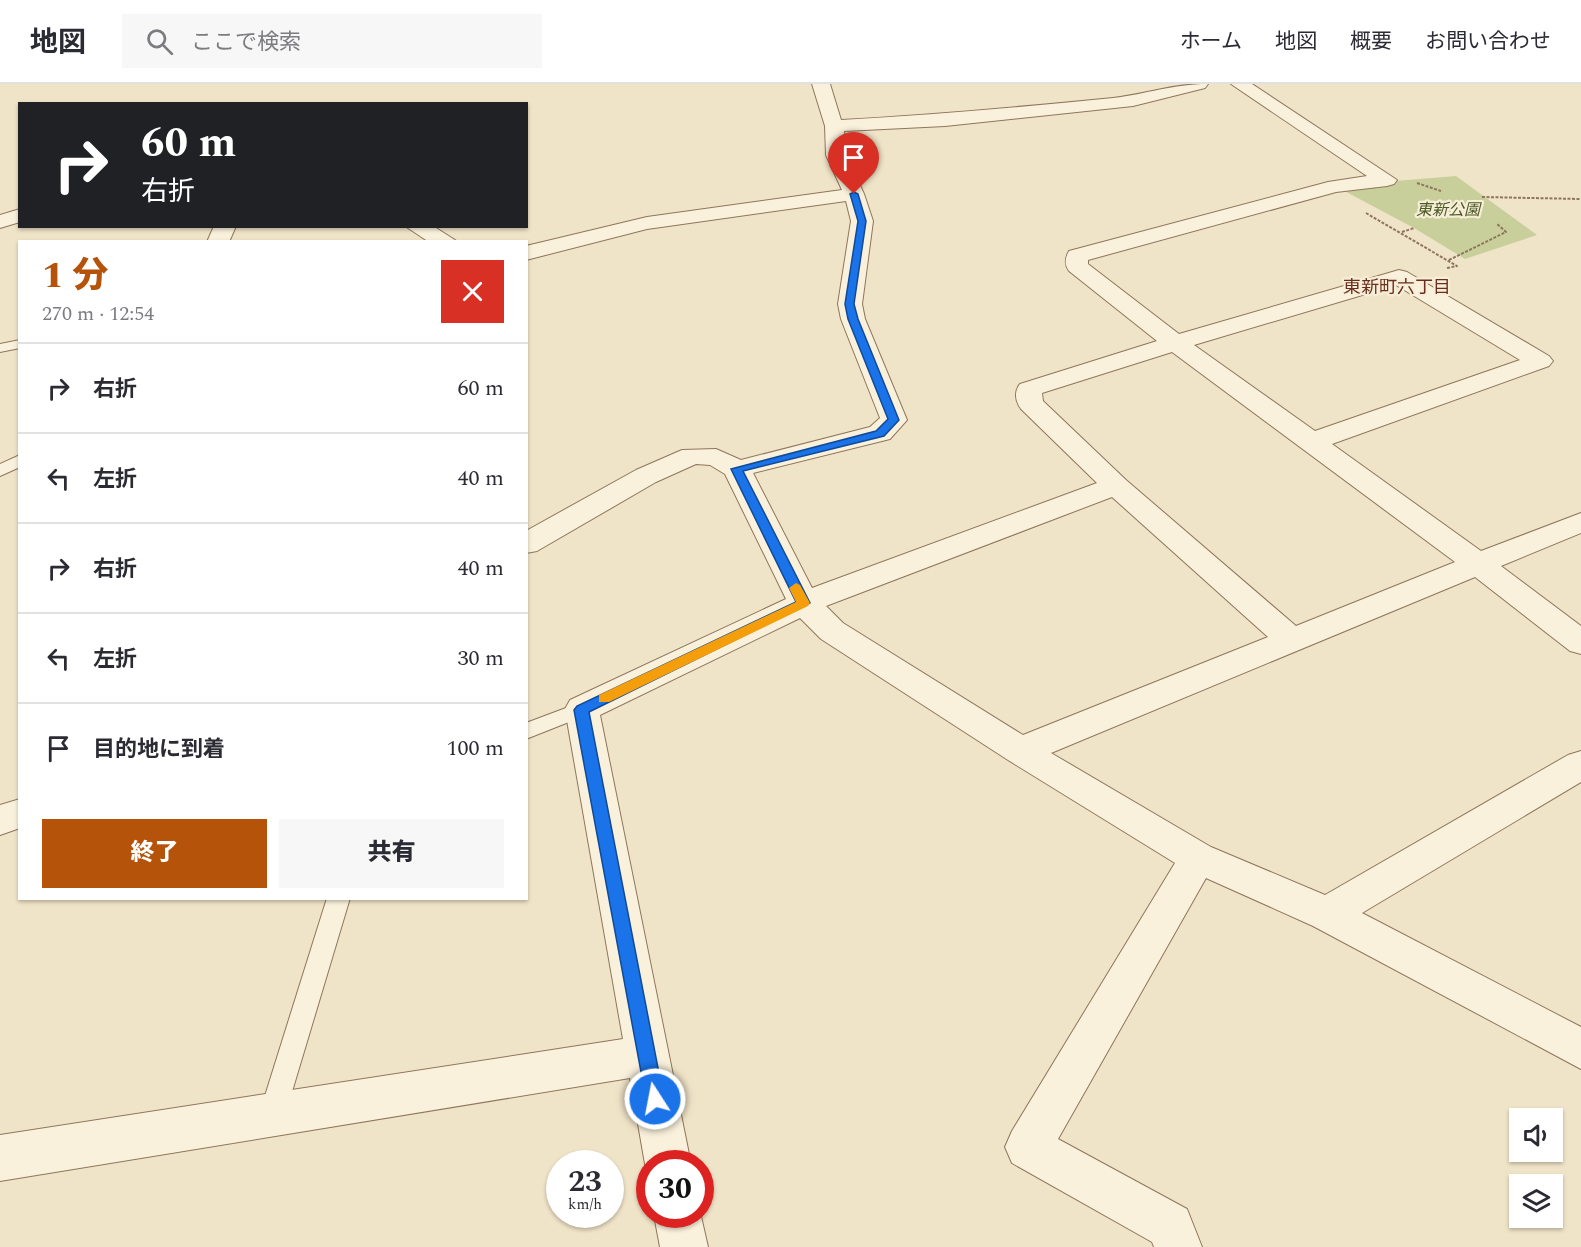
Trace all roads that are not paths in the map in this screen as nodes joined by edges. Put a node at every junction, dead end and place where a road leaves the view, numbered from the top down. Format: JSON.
{"nodes":[{"id":1,"x":821,"y":84,"type":"edge"},
{"id":2,"x":1199,"y":84,"type":"edge"},
{"id":3,"x":1240,"y":84,"type":"edge"},
{"id":4,"x":1177,"y":87,"type":"edge"},
{"id":5,"x":834,"y":126,"type":"junction"},
{"id":6,"x":854,"y":194,"type":"junction"},
{"id":7,"x":18,"y":216,"type":"edge"},
{"id":8,"x":0,"y":222,"type":"edge"},
{"id":9,"x":420,"y":228,"type":"edge"},
{"id":10,"x":443,"y":240,"type":"edge"},
{"id":11,"x":528,"y":253,"type":"edge"},
{"id":12,"x":1175,"y":343,"type":"junction"},
{"id":13,"x":18,"y":344,"type":"edge"},
{"id":14,"x":0,"y":348,"type":"edge"},
{"id":15,"x":1310,"y":442,"type":"junction"},
{"id":16,"x":18,"y":461,"type":"edge"},
{"id":17,"x":737,"y":469,"type":"junction"},
{"id":18,"x":0,"y":471,"type":"edge"},
{"id":19,"x":1116,"y":486,"type":"junction"},
{"id":20,"x":1581,"y":522,"type":"edge"},
{"id":21,"x":528,"y":543,"type":"edge"},
{"id":22,"x":1480,"y":564,"type":"junction"},
{"id":23,"x":804,"y":603,"type":"junction"},
{"id":24,"x":1292,"y":640,"type":"junction"},
{"id":25,"x":1581,"y":643,"type":"edge"},
{"id":26,"x":582,"y":710,"type":"junction"},
{"id":27,"x":528,"y":731,"type":"edge"},
{"id":28,"x":1020,"y":751,"type":"junction"},
{"id":29,"x":1581,"y":765,"type":"edge"},
{"id":30,"x":18,"y":814,"type":"edge"},
{"id":31,"x":0,"y":820,"type":"edge"},
{"id":32,"x":1198,"y":858,"type":"junction"},
{"id":33,"x":338,"y":900,"type":"edge"},
{"id":34,"x":1327,"y":914,"type":"junction"},
{"id":35,"x":1581,"y":1049,"type":"edge"},
{"id":36,"x":647,"y":1055,"type":"junction"},
{"id":37,"x":272,"y":1115,"type":"junction"},
{"id":38,"x":665,"y":1150,"type":"edge"},
{"id":39,"x":0,"y":1158,"type":"edge"},
{"id":40,"x":680,"y":1228,"type":"edge"},
{"id":41,"x":684,"y":1247,"type":"edge"},
{"id":42,"x":1178,"y":1247,"type":"edge"}],
"edges":[{"from":1,"to":5,"type":"street"},
{"from":2,"to":4,"type":"street"},
{"from":3,"to":12,"type":"street"},
{"from":4,"to":5,"type":"street"},
{"from":5,"to":6,"type":"street"},
{"from":6,"to":11,"type":"street"},
{"from":6,"to":17,"type":"street"},
{"from":7,"to":8,"type":"street"},
{"from":9,"to":10,"type":"street"},
{"from":12,"to":15,"type":"street"},
{"from":12,"to":15,"type":"street"},
{"from":12,"to":19,"type":"street"},
{"from":13,"to":14,"type":"lane"},
{"from":15,"to":22,"type":"street"},
{"from":16,"to":18,"type":"lane"},
{"from":17,"to":21,"type":"street"},
{"from":17,"to":23,"type":"street"},
{"from":19,"to":23,"type":"street"},
{"from":19,"to":24,"type":"street"},
{"from":20,"to":22,"type":"street"},
{"from":22,"to":24,"type":"street"},
{"from":22,"to":25,"type":"street"},
{"from":23,"to":26,"type":"street"},
{"from":23,"to":28,"type":"street"},
{"from":24,"to":28,"type":"street"},
{"from":26,"to":27,"type":"lane"},
{"from":26,"to":36,"type":"street"},
{"from":28,"to":32,"type":"street"},
{"from":29,"to":34,"type":"street"},
{"from":30,"to":31,"type":"street"},
{"from":32,"to":34,"type":"street"},
{"from":32,"to":42,"type":"street"},
{"from":33,"to":37,"type":"lane"},
{"from":34,"to":35,"type":"street"},
{"from":36,"to":37,"type":"street"},
{"from":36,"to":38,"type":"street"},
{"from":37,"to":39,"type":"street"},
{"from":40,"to":41,"type":"street"}]}
